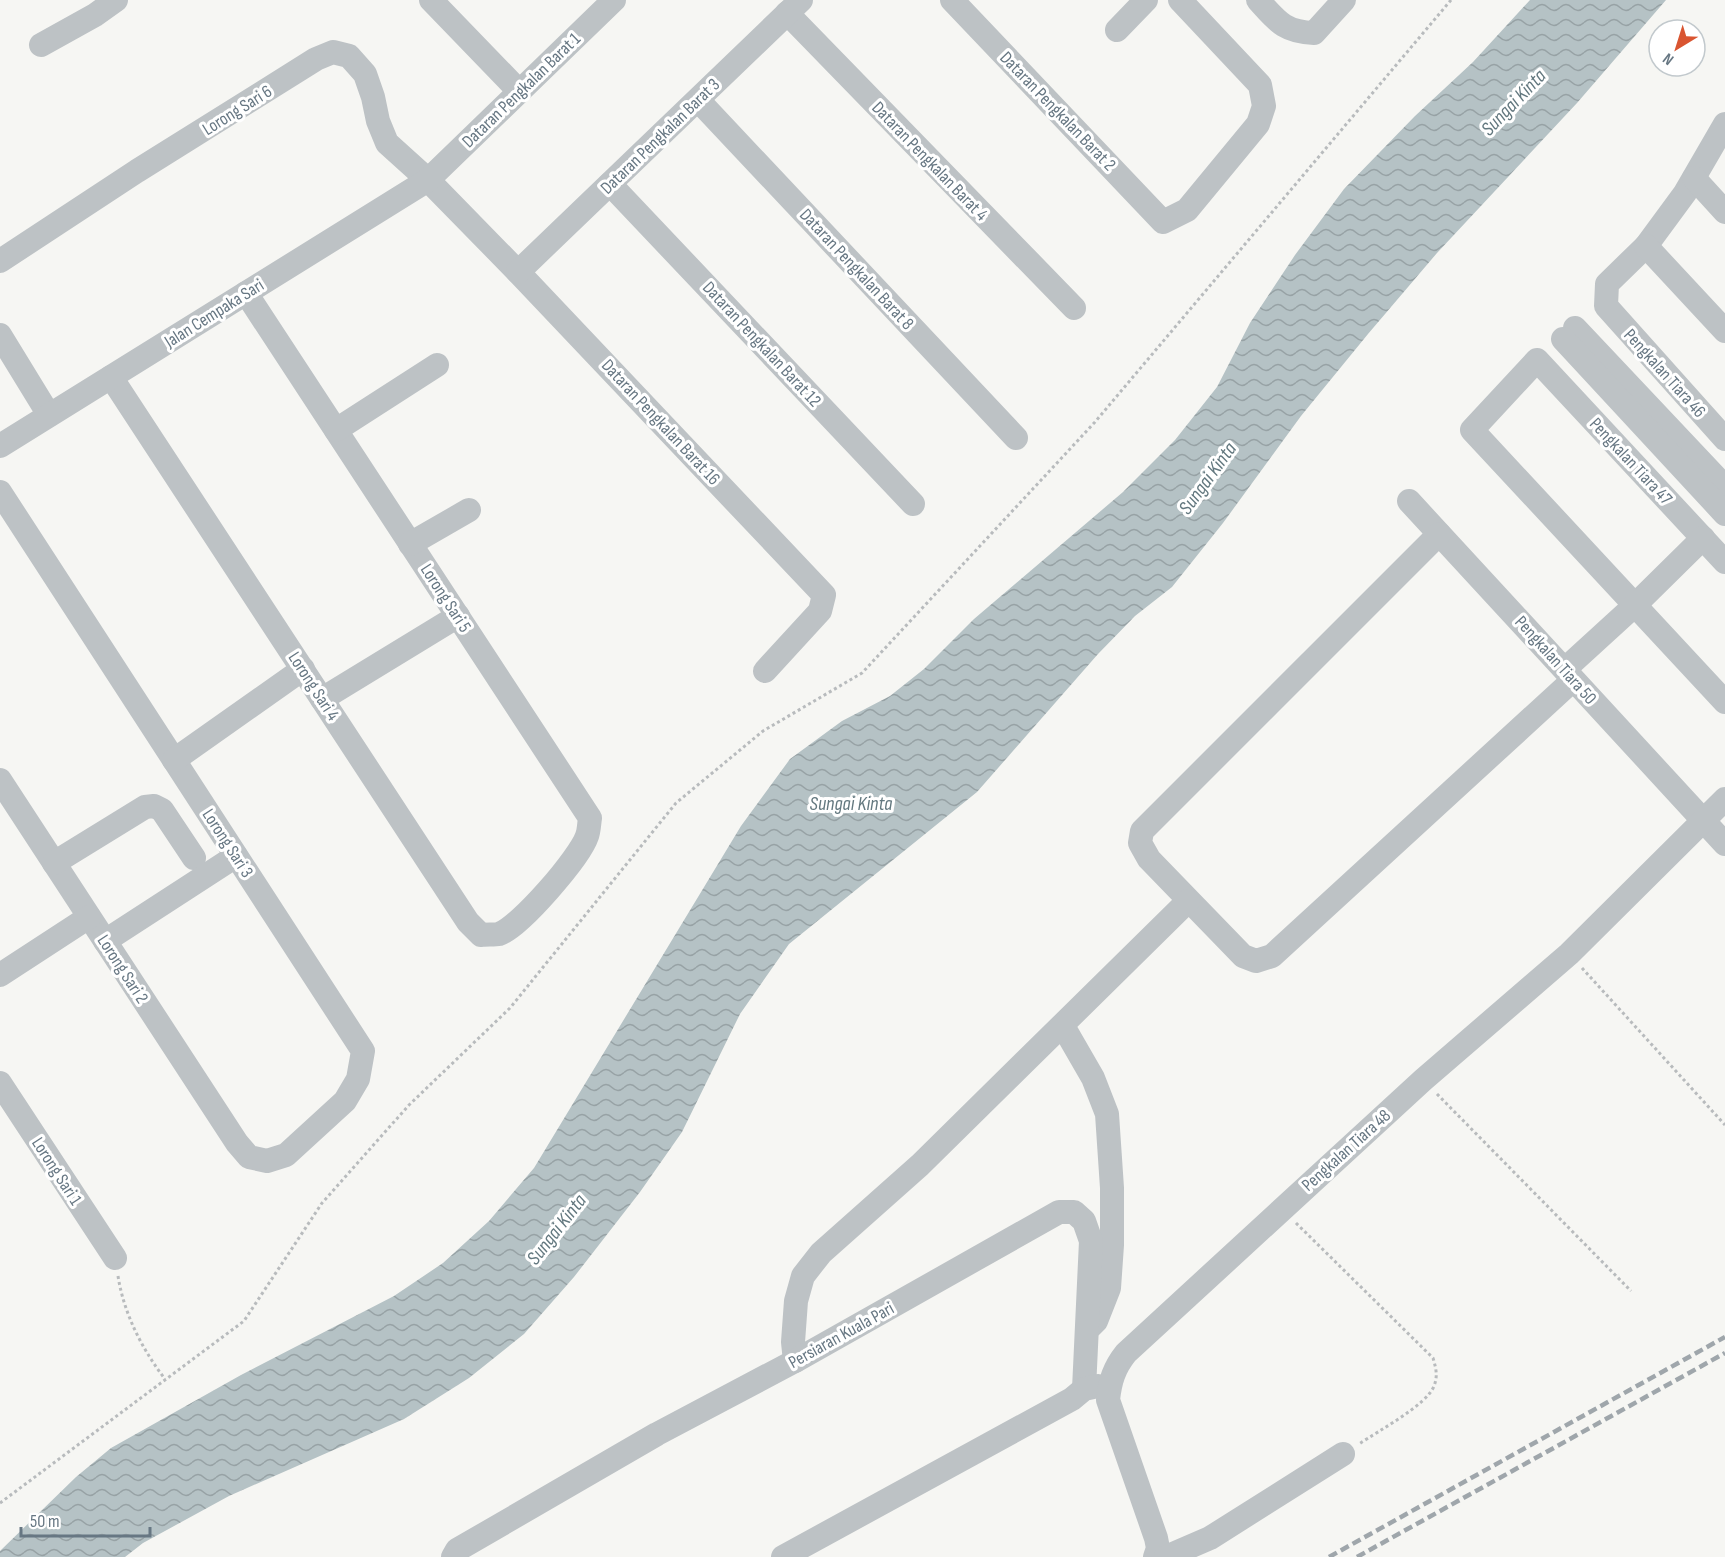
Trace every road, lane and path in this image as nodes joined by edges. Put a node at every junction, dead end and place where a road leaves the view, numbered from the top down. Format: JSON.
{"nodes":[{"id":1,"x":117,"y":0,"type":"edge"},
{"id":2,"x":431,"y":0,"type":"edge"},
{"id":3,"x":952,"y":0,"type":"edge"},
{"id":4,"x":1146,"y":0,"type":"edge"},
{"id":5,"x":1180,"y":0,"type":"edge"},
{"id":6,"x":1258,"y":0,"type":"edge"},
{"id":7,"x":1344,"y":0,"type":"edge"},
{"id":8,"x":1451,"y":0,"type":"edge"},
{"id":9,"x":612,"y":1,"type":"edge"},
{"id":10,"x":794,"y":7,"type":"edge"},
{"id":11,"x":1116,"y":30,"type":"dead end"},
{"id":12,"x":41,"y":45,"type":"dead end"},
{"id":13,"x":519,"y":92,"type":"junction"},
{"id":14,"x":698,"y":100,"type":"junction"},
{"id":15,"x":1725,"y":124,"type":"edge"},
{"id":16,"x":1694,"y":178,"type":"junction"},
{"id":17,"x":428,"y":180,"type":"junction"},
{"id":18,"x":610,"y":184,"type":"junction"},
{"id":19,"x":1725,"y":212,"type":"edge"},
{"id":20,"x":1646,"y":246,"type":"junction"},
{"id":21,"x":0,"y":261,"type":"edge"},
{"id":22,"x":518,"y":272,"type":"junction"},
{"id":23,"x":246,"y":293,"type":"junction"},
{"id":24,"x":1074,"y":308,"type":"dead end"},
{"id":25,"x":1725,"y":331,"type":"edge"},
{"id":26,"x":1569,"y":334,"type":"dead end"},
{"id":27,"x":0,"y":335,"type":"edge"},
{"id":28,"x":437,"y":365,"type":"dead end"},
{"id":29,"x":111,"y":377,"type":"junction"},
{"id":30,"x":50,"y":415,"type":"junction"},
{"id":31,"x":336,"y":430,"type":"junction"},
{"id":32,"x":1016,"y":438,"type":"dead end"},
{"id":33,"x":1725,"y":440,"type":"edge"},
{"id":34,"x":0,"y":446,"type":"edge"},
{"id":35,"x":1700,"y":474,"type":"junction"},
{"id":36,"x":1725,"y":487,"type":"edge"},
{"id":37,"x":0,"y":492,"type":"edge"},
{"id":38,"x":1408,"y":501,"type":"dead end"},
{"id":39,"x":1670,"y":502,"type":"junction"},
{"id":40,"x":914,"y":504,"type":"dead end"},
{"id":41,"x":469,"y":510,"type":"dead end"},
{"id":42,"x":1725,"y":514,"type":"edge"},
{"id":43,"x":1439,"y":534,"type":"junction"},
{"id":44,"x":1703,"y":538,"type":"junction"},
{"id":45,"x":410,"y":544,"type":"junction"},
{"id":46,"x":1725,"y":562,"type":"edge"},
{"id":47,"x":1634,"y":606,"type":"junction"},
{"id":48,"x":458,"y":616,"type":"junction"},
{"id":49,"x":303,"y":669,"type":"junction"},
{"id":50,"x":765,"y":670,"type":"dead end"},
{"id":51,"x":1569,"y":674,"type":"junction"},
{"id":52,"x":322,"y":699,"type":"junction"},
{"id":53,"x":1725,"y":702,"type":"edge"},
{"id":54,"x":174,"y":760,"type":"junction"},
{"id":55,"x":0,"y":780,"type":"edge"},
{"id":56,"x":1725,"y":798,"type":"edge"},
{"id":57,"x":1702,"y":819,"type":"junction"},
{"id":58,"x":1725,"y":844,"type":"edge"},
{"id":59,"x":236,"y":856,"type":"junction"},
{"id":60,"x":194,"y":858,"type":"dead end"},
{"id":61,"x":54,"y":863,"type":"junction"},
{"id":62,"x":1188,"y":901,"type":"junction"},
{"id":63,"x":538,"y":902,"type":"joint"},
{"id":64,"x":89,"y":917,"type":"junction"},
{"id":65,"x":105,"y":941,"type":"junction"},
{"id":66,"x":1569,"y":954,"type":"junction"},
{"id":67,"x":0,"y":975,"type":"edge"},
{"id":68,"x":1063,"y":1026,"type":"junction"},
{"id":69,"x":1424,"y":1080,"type":"junction"},
{"id":70,"x":0,"y":1083,"type":"edge"},
{"id":71,"x":1725,"y":1125,"type":"edge"},
{"id":72,"x":249,"y":1157,"type":"joint"},
{"id":73,"x":1282,"y":1209,"type":"junction"},
{"id":74,"x":115,"y":1258,"type":"joint"},
{"id":75,"x":1631,"y":1292,"type":"dead end"},
{"id":76,"x":1087,"y":1327,"type":"junction"},
{"id":77,"x":795,"y":1361,"type":"junction"},
{"id":78,"x":165,"y":1379,"type":"junction"},
{"id":79,"x":1109,"y":1384,"type":"junction"},
{"id":80,"x":1084,"y":1389,"type":"junction"},
{"id":81,"x":1343,"y":1454,"type":"joint"},
{"id":82,"x":0,"y":1503,"type":"edge"},
{"id":83,"x":453,"y":1557,"type":"edge"},
{"id":84,"x":783,"y":1557,"type":"edge"},
{"id":85,"x":1155,"y":1557,"type":"edge"},
{"id":86,"x":1166,"y":1557,"type":"edge"}],
"edges":[{"from":1,"to":12,"type":"street"},
{"from":2,"to":13,"type":"street"},
{"from":3,"to":5,"type":"street","name":"Dataran Pengkalan Barat 2"},
{"from":4,"to":11,"type":"street"},
{"from":6,"to":7,"type":"street"},
{"from":8,"to":78,"type":"path"},
{"from":9,"to":13,"type":"street","name":"Dataran Pengkalan Barat 1"},
{"from":10,"to":14,"type":"street","name":"Dataran Pengkalan Barat 3"},
{"from":10,"to":24,"type":"street","name":"Dataran Pengkalan Barat 4"},
{"from":13,"to":17,"type":"street","name":"Dataran Pengkalan Barat 1"},
{"from":14,"to":18,"type":"street","name":"Dataran Pengkalan Barat 3"},
{"from":14,"to":32,"type":"street","name":"Dataran Pengkalan Barat 8"},
{"from":15,"to":16,"type":"street"},
{"from":16,"to":19,"type":"street"},
{"from":16,"to":20,"type":"street"},
{"from":17,"to":21,"type":"street","name":"Lorong Sari 6"},
{"from":17,"to":22,"type":"street","name":"Dataran Pengkalan Barat 16"},
{"from":17,"to":23,"type":"street","name":"Jalan Cempaka Sari"},
{"from":18,"to":22,"type":"street","name":"Dataran Pengkalan Barat 3"},
{"from":18,"to":40,"type":"street","name":"Dataran Pengkalan Barat 12"},
{"from":20,"to":25,"type":"street"},
{"from":20,"to":33,"type":"street","name":"Pengkalan Tiara 46"},
{"from":22,"to":50,"type":"street","name":"Dataran Pengkalan Barat 16"},
{"from":23,"to":29,"type":"street","name":"Jalan Cempaka Sari"},
{"from":23,"to":31,"type":"street","name":"Lorong Sari 5"},
{"from":26,"to":35,"type":"street"},
{"from":27,"to":30,"type":"street"},
{"from":28,"to":31,"type":"street"},
{"from":29,"to":30,"type":"street","name":"Jalan Cempaka Sari"},
{"from":29,"to":49,"type":"street","name":"Lorong Sari 4"},
{"from":30,"to":34,"type":"street","name":"Jalan Cempaka Sari"},
{"from":31,"to":45,"type":"street","name":"Lorong Sari 5"},
{"from":35,"to":36,"type":"street"},
{"from":35,"to":39,"type":"street"},
{"from":35,"to":42,"type":"street"},
{"from":37,"to":54,"type":"street","name":"Lorong Sari 3"},
{"from":38,"to":43,"type":"street","name":"Pengkalan Tiara 50"},
{"from":39,"to":44,"type":"street","name":"Pengkalan Tiara 47"},
{"from":39,"to":47,"type":"street","name":"Pengkalan Tiara 47"},
{"from":41,"to":45,"type":"street"},
{"from":43,"to":51,"type":"street","name":"Pengkalan Tiara 50"},
{"from":43,"to":62,"type":"street"},
{"from":44,"to":46,"type":"street","name":"Pengkalan Tiara 47"},
{"from":44,"to":47,"type":"street"},
{"from":45,"to":48,"type":"street","name":"Lorong Sari 5"},
{"from":47,"to":51,"type":"street"},
{"from":47,"to":53,"type":"street"},
{"from":48,"to":52,"type":"street"},
{"from":48,"to":63,"type":"street","name":"Lorong Sari 5"},
{"from":49,"to":52,"type":"street","name":"Lorong Sari 4"},
{"from":49,"to":54,"type":"street"},
{"from":51,"to":57,"type":"street","name":"Pengkalan Tiara 50"},
{"from":51,"to":62,"type":"street"},
{"from":52,"to":63,"type":"street","name":"Lorong Sari 4"},
{"from":54,"to":59,"type":"street","name":"Lorong Sari 3"},
{"from":55,"to":61,"type":"street","name":"Lorong Sari 2"},
{"from":56,"to":57,"type":"street","name":"Pengkalan Tiara 48"},
{"from":57,"to":58,"type":"street","name":"Pengkalan Tiara 50"},
{"from":57,"to":66,"type":"street","name":"Pengkalan Tiara 48"},
{"from":59,"to":65,"type":"street"},
{"from":59,"to":72,"type":"street","name":"Lorong Sari 3"},
{"from":60,"to":61,"type":"street"},
{"from":61,"to":64,"type":"street","name":"Lorong Sari 2"},
{"from":62,"to":68,"type":"street"},
{"from":64,"to":65,"type":"street","name":"Lorong Sari 2"},
{"from":64,"to":67,"type":"street"},
{"from":65,"to":72,"type":"street","name":"Lorong Sari 2"},
{"from":66,"to":69,"type":"street","name":"Pengkalan Tiara 48"},
{"from":66,"to":71,"type":"path"},
{"from":68,"to":76,"type":"street"},
{"from":68,"to":77,"type":"street"},
{"from":69,"to":73,"type":"street","name":"Pengkalan Tiara 48"},
{"from":69,"to":75,"type":"path"},
{"from":70,"to":74,"type":"street","name":"Lorong Sari 1"},
{"from":73,"to":79,"type":"street","name":"Pengkalan Tiara 48"},
{"from":73,"to":81,"type":"path"},
{"from":74,"to":78,"type":"path"},
{"from":76,"to":77,"type":"street","name":"Persiaran Kuala Pari"},
{"from":76,"to":80,"type":"street","name":"Persiaran Kuala Pari"},
{"from":77,"to":83,"type":"street","name":"Persiaran Kuala Pari"},
{"from":78,"to":82,"type":"path"},
{"from":79,"to":80,"type":"street"},
{"from":79,"to":85,"type":"street"},
{"from":80,"to":84,"type":"street"},
{"from":81,"to":86,"type":"street"}]}
